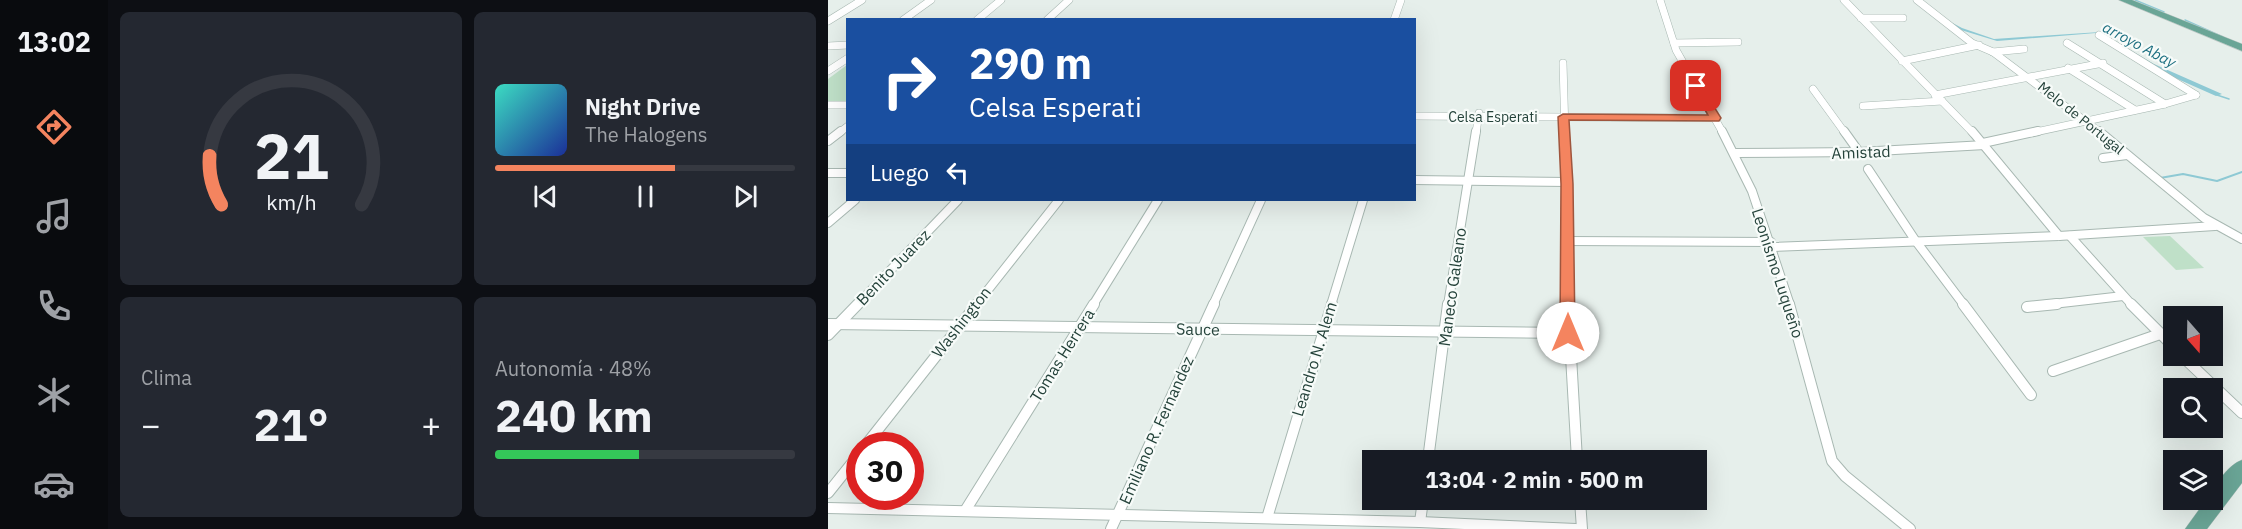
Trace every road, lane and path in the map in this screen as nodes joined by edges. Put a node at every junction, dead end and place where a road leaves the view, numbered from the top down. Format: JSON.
{"nodes":[{"id":1,"x":862,"y":0,"type":"edge"},
{"id":2,"x":931,"y":0,"type":"edge"},
{"id":3,"x":1001,"y":0,"type":"edge"},
{"id":4,"x":1069,"y":0,"type":"edge"},
{"id":5,"x":1401,"y":0,"type":"edge"},
{"id":6,"x":1660,"y":0,"type":"edge"},
{"id":7,"x":1844,"y":0,"type":"edge"},
{"id":8,"x":1917,"y":0,"type":"edge"},
{"id":9,"x":2124,"y":0,"type":"edge"},
{"id":10,"x":906,"y":18,"type":"edge"},
{"id":11,"x":979,"y":18,"type":"edge"},
{"id":12,"x":1049,"y":18,"type":"edge"},
{"id":13,"x":1395,"y":18,"type":"edge"},
{"id":14,"x":1861,"y":18,"type":"junction"},
{"id":15,"x":1903,"y":18,"type":"dead end"},
{"id":16,"x":828,"y":21,"type":"edge"},
{"id":17,"x":2099,"y":35,"type":"dead end"},
{"id":18,"x":1738,"y":42,"type":"dead end"},
{"id":19,"x":1674,"y":43,"type":"junction"},
{"id":20,"x":2067,"y":43,"type":"dead end"},
{"id":21,"x":828,"y":45,"type":"edge"},
{"id":22,"x":846,"y":45,"type":"edge"},
{"id":23,"x":1979,"y":45,"type":"junction"},
{"id":24,"x":2242,"y":48,"type":"edge"},
{"id":25,"x":2024,"y":49,"type":"dead end"},
{"id":26,"x":1993,"y":52,"type":"junction"},
{"id":27,"x":846,"y":59,"type":"edge"},
{"id":28,"x":1902,"y":61,"type":"junction"},
{"id":29,"x":1563,"y":63,"type":"dead end"},
{"id":30,"x":2103,"y":63,"type":"junction"},
{"id":31,"x":2068,"y":68,"type":"junction"},
{"id":32,"x":828,"y":71,"type":"edge"},
{"id":33,"x":2028,"y":76,"type":"junction"},
{"id":34,"x":1813,"y":89,"type":"dead end"},
{"id":35,"x":1935,"y":94,"type":"junction"},
{"id":36,"x":1942,"y":102,"type":"junction"},
{"id":37,"x":2165,"y":104,"type":"junction"},
{"id":38,"x":828,"y":105,"type":"edge"},
{"id":39,"x":846,"y":105,"type":"edge"},
{"id":40,"x":1863,"y":105,"type":"dead end"},
{"id":41,"x":2134,"y":110,"type":"junction"},
{"id":42,"x":1416,"y":114,"type":"edge"},
{"id":43,"x":1479,"y":115,"type":"junction"},
{"id":44,"x":1563,"y":116,"type":"junction"},
{"id":45,"x":1714,"y":117,"type":"junction"},
{"id":46,"x":2086,"y":121,"type":"junction"},
{"id":47,"x":846,"y":128,"type":"edge"},
{"id":48,"x":828,"y":141,"type":"edge"},
{"id":49,"x":1984,"y":144,"type":"junction"},
{"id":50,"x":1859,"y":152,"type":"junction"},
{"id":51,"x":1736,"y":153,"type":"junction"},
{"id":52,"x":2127,"y":155,"type":"junction"},
{"id":53,"x":2103,"y":158,"type":"dead end"},
{"id":54,"x":1868,"y":169,"type":"dead end"},
{"id":55,"x":828,"y":173,"type":"edge"},
{"id":56,"x":846,"y":173,"type":"edge"},
{"id":57,"x":1416,"y":180,"type":"edge"},
{"id":58,"x":1468,"y":181,"type":"junction"},
{"id":59,"x":1567,"y":182,"type":"junction"},
{"id":60,"x":854,"y":201,"type":"edge"},
{"id":61,"x":957,"y":201,"type":"edge"},
{"id":62,"x":1058,"y":201,"type":"edge"},
{"id":63,"x":1157,"y":201,"type":"edge"},
{"id":64,"x":1261,"y":201,"type":"edge"},
{"id":65,"x":1363,"y":201,"type":"edge"},
{"id":66,"x":828,"y":223,"type":"edge"},
{"id":67,"x":2215,"y":226,"type":"junction"},
{"id":68,"x":2242,"y":229,"type":"edge"},
{"id":69,"x":2065,"y":236,"type":"junction"},
{"id":70,"x":2238,"y":237,"type":"edge"},
{"id":71,"x":1915,"y":240,"type":"junction"},
{"id":72,"x":1568,"y":241,"type":"junction"},
{"id":73,"x":1772,"y":244,"type":"junction"},
{"id":74,"x":2123,"y":296,"type":"junction"},
{"id":75,"x":2027,"y":307,"type":"dead end"},
{"id":76,"x":833,"y":324,"type":"edge"},
{"id":77,"x":958,"y":326,"type":"junction"},
{"id":78,"x":1079,"y":327,"type":"junction"},
{"id":79,"x":1201,"y":329,"type":"junction"},
{"id":80,"x":1322,"y":331,"type":"junction"},
{"id":81,"x":1446,"y":333,"type":"junction"},
{"id":82,"x":1568,"y":333,"type":"junction"},
{"id":83,"x":2160,"y":334,"type":"junction"},
{"id":84,"x":828,"y":335,"type":"edge"},
{"id":85,"x":2163,"y":337,"type":"edge"},
{"id":86,"x":2193,"y":366,"type":"edge"},
{"id":87,"x":2053,"y":370,"type":"dead end"},
{"id":88,"x":2031,"y":395,"type":"dead end"},
{"id":89,"x":2242,"y":413,"type":"edge"},
{"id":90,"x":876,"y":432,"type":"edge"},
{"id":91,"x":1429,"y":450,"type":"edge"},
{"id":92,"x":1576,"y":450,"type":"edge"},
{"id":93,"x":2242,"y":468,"type":"edge"},
{"id":94,"x":846,"y":470,"type":"edge"},
{"id":95,"x":828,"y":493,"type":"edge"},
{"id":96,"x":828,"y":508,"type":"edge"},
{"id":97,"x":1422,"y":510,"type":"edge"},
{"id":98,"x":1581,"y":510,"type":"edge"},
{"id":99,"x":965,"y":511,"type":"junction"},
{"id":100,"x":1118,"y":514,"type":"junction"},
{"id":101,"x":1267,"y":518,"type":"junction"},
{"id":102,"x":1420,"y":522,"type":"junction"},
{"id":103,"x":1335,"y":525,"type":"edge"},
{"id":104,"x":1112,"y":529,"type":"edge"},
{"id":105,"x":1575,"y":529,"type":"edge"},
{"id":106,"x":1582,"y":529,"type":"edge"},
{"id":107,"x":1910,"y":529,"type":"edge"},
{"id":108,"x":2195,"y":529,"type":"edge"}],
"edges":[{"from":1,"to":16,"type":"street"},
{"from":2,"to":10,"type":"street"},
{"from":3,"to":11,"type":"street"},
{"from":4,"to":12,"type":"street"},
{"from":5,"to":13,"type":"street"},
{"from":6,"to":19,"type":"street","name":"Leonismo Luqueño"},
{"from":7,"to":14,"type":"street"},
{"from":8,"to":23,"type":"street","name":"Melo de Portugal"},
{"from":9,"to":24,"type":"main road"},
{"from":14,"to":15,"type":"street"},
{"from":14,"to":28,"type":"street"},
{"from":17,"to":37,"type":"street","name":"Amistad"},
{"from":18,"to":19,"type":"street"},
{"from":19,"to":45,"type":"street","name":"Leonismo Luqueño"},
{"from":20,"to":30,"type":"street"},
{"from":21,"to":22,"type":"street"},
{"from":23,"to":26,"type":"street","name":"Melo de Portugal"},
{"from":23,"to":28,"type":"street"},
{"from":25,"to":26,"type":"street"},
{"from":26,"to":33,"type":"street","name":"Melo de Portugal"},
{"from":27,"to":32,"type":"street"},
{"from":28,"to":35,"type":"street"},
{"from":29,"to":44,"type":"street"},
{"from":30,"to":31,"type":"street"},
{"from":30,"to":37,"type":"street"},
{"from":31,"to":33,"type":"street"},
{"from":31,"to":41,"type":"street"},
{"from":33,"to":35,"type":"street"},
{"from":33,"to":46,"type":"street","name":"Melo de Portugal"},
{"from":34,"to":50,"type":"street"},
{"from":35,"to":36,"type":"street"},
{"from":36,"to":40,"type":"street"},
{"from":36,"to":49,"type":"street"},
{"from":37,"to":41,"type":"street","name":"Amistad"},
{"from":38,"to":39,"type":"street"},
{"from":41,"to":46,"type":"street","name":"Amistad"},
{"from":42,"to":43,"type":"street","name":"Celsa Esperati"},
{"from":43,"to":44,"type":"street","name":"Celsa Esperati"},
{"from":43,"to":58,"type":"street","name":"Maneco Galeano"},
{"from":44,"to":45,"type":"street","name":"Celsa Esperati"},
{"from":44,"to":59,"type":"street"},
{"from":45,"to":51,"type":"street","name":"Leonismo Luqueño"},
{"from":46,"to":49,"type":"street","name":"Amistad"},
{"from":46,"to":52,"type":"street","name":"Melo de Portugal"},
{"from":47,"to":48,"type":"street"},
{"from":49,"to":50,"type":"street","name":"Amistad"},
{"from":49,"to":69,"type":"street"},
{"from":50,"to":51,"type":"street","name":"Amistad"},
{"from":51,"to":73,"type":"street","name":"Leonismo Luqueño"},
{"from":52,"to":53,"type":"street"},
{"from":52,"to":67,"type":"street","name":"Melo de Portugal"},
{"from":54,"to":71,"type":"street"},
{"from":55,"to":56,"type":"street"},
{"from":57,"to":58,"type":"street"},
{"from":58,"to":59,"type":"street"},
{"from":58,"to":81,"type":"street","name":"Maneco Galeano"},
{"from":59,"to":72,"type":"street"},
{"from":60,"to":66,"type":"street"},
{"from":61,"to":76,"type":"street","name":"Benito Juarez"},
{"from":62,"to":77,"type":"street","name":"Washington"},
{"from":63,"to":78,"type":"street","name":"Tomas Herrera"},
{"from":64,"to":79,"type":"street","name":"Emiliano R. Fernandez"},
{"from":65,"to":80,"type":"street","name":"Leandro N. Alem"},
{"from":67,"to":69,"type":"street"},
{"from":67,"to":70,"type":"street","name":"Melo de Portugal"},
{"from":68,"to":70,"type":"street"},
{"from":69,"to":71,"type":"street"},
{"from":69,"to":74,"type":"street"},
{"from":71,"to":73,"type":"street"},
{"from":71,"to":88,"type":"street"},
{"from":72,"to":73,"type":"street"},
{"from":72,"to":82,"type":"street"},
{"from":73,"to":107,"type":"street","name":"Leonismo Luqueño"},
{"from":74,"to":75,"type":"street"},
{"from":74,"to":83,"type":"street"},
{"from":76,"to":77,"type":"street","name":"Sauce"},
{"from":76,"to":84,"type":"street","name":"Benito Juarez"},
{"from":77,"to":78,"type":"street","name":"Sauce"},
{"from":77,"to":90,"type":"street","name":"Washington"},
{"from":78,"to":79,"type":"street","name":"Sauce"},
{"from":78,"to":99,"type":"street","name":"Tomas Herrera"},
{"from":79,"to":80,"type":"street","name":"Sauce"},
{"from":79,"to":100,"type":"street","name":"Emiliano R. Fernandez"},
{"from":80,"to":81,"type":"street","name":"Sauce"},
{"from":80,"to":101,"type":"street","name":"Leandro N. Alem"},
{"from":81,"to":82,"type":"street","name":"Sauce"},
{"from":81,"to":91,"type":"street","name":"Maneco Galeano"},
{"from":82,"to":92,"type":"street"},
{"from":83,"to":85,"type":"street"},
{"from":83,"to":87,"type":"street"},
{"from":86,"to":89,"type":"street"},
{"from":93,"to":108,"type":"main road"},
{"from":94,"to":95,"type":"street"},
{"from":96,"to":99,"type":"street"},
{"from":97,"to":102,"type":"street"},
{"from":98,"to":106,"type":"street"},
{"from":99,"to":100,"type":"street"},
{"from":100,"to":101,"type":"street"},
{"from":100,"to":104,"type":"street","name":"Emiliano R. Fernandez"},
{"from":101,"to":103,"type":"street"},
{"from":102,"to":103,"type":"street"},
{"from":102,"to":105,"type":"street"}]}
